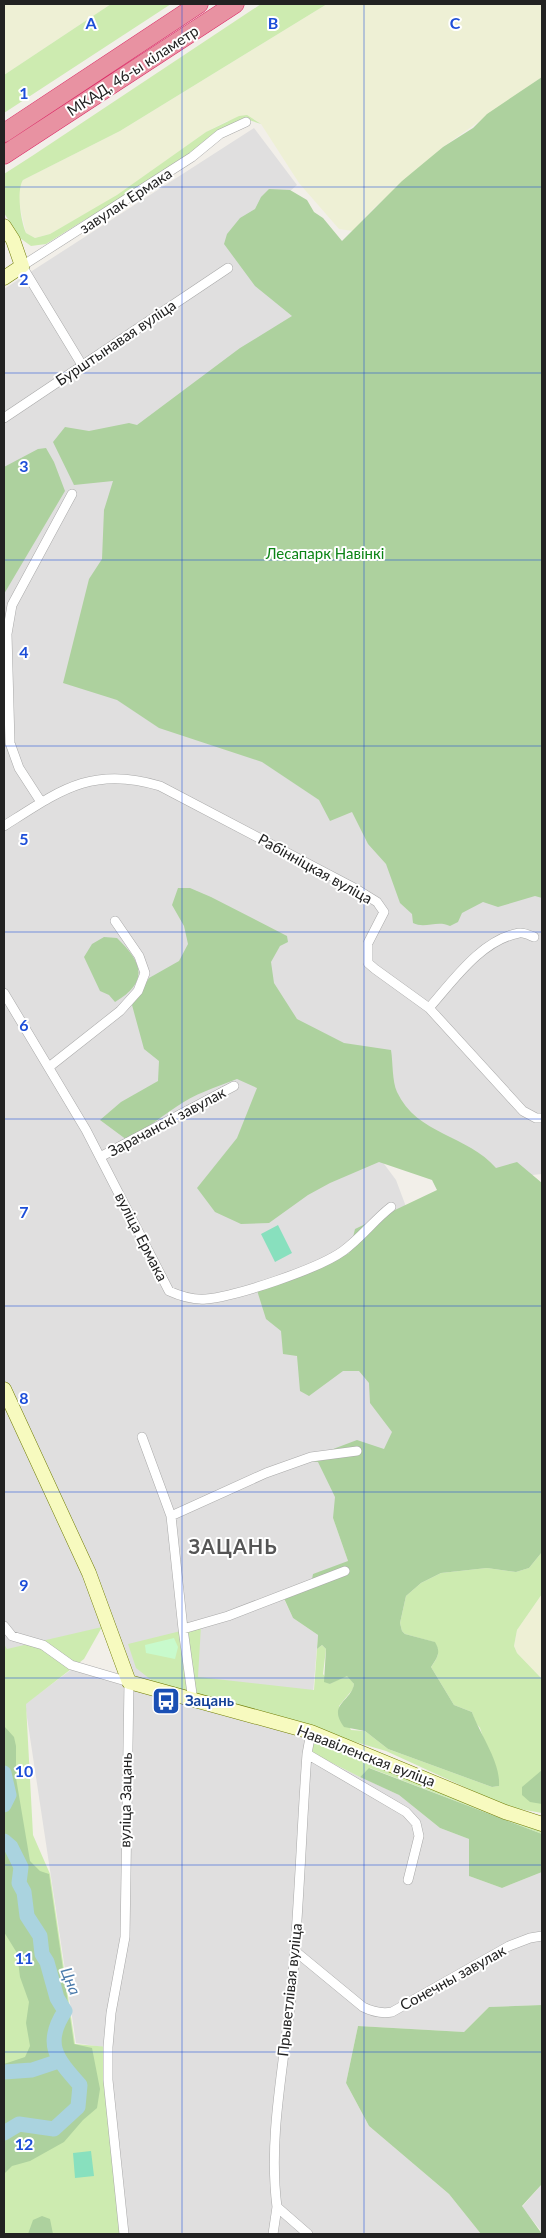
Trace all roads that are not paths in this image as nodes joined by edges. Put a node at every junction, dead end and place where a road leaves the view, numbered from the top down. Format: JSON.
{"nodes":[{"id":1,"x":199,"y":4,"type":"edge"},
{"id":2,"x":235,"y":4,"type":"edge"},
{"id":3,"x":78,"y":108,"type":"junction"},
{"id":4,"x":246,"y":122,"type":"dead end"},
{"id":5,"x":4,"y":133,"type":"edge"},
{"id":6,"x":4,"y":155,"type":"edge"},
{"id":7,"x":4,"y":169,"type":"edge"},
{"id":8,"x":4,"y":226,"type":"edge"},
{"id":9,"x":22,"y":266,"type":"junction"},
{"id":10,"x":228,"y":268,"type":"dead end"},
{"id":11,"x":4,"y":278,"type":"edge"},
{"id":12,"x":82,"y":364,"type":"junction"},
{"id":13,"x":4,"y":418,"type":"edge"},
{"id":14,"x":72,"y":494,"type":"dead end"},
{"id":15,"x":41,"y":802,"type":"junction"},
{"id":16,"x":4,"y":826,"type":"edge"},
{"id":17,"x":116,"y":922,"type":"dead end"},
{"id":18,"x":534,"y":937,"type":"dead end"},
{"id":19,"x":4,"y":994,"type":"edge"},
{"id":20,"x":430,"y":1008,"type":"junction"},
{"id":21,"x":49,"y":1067,"type":"junction"},
{"id":22,"x":234,"y":1086,"type":"dead end"},
{"id":23,"x":542,"y":1118,"type":"edge"},
{"id":24,"x":100,"y":1157,"type":"junction"},
{"id":25,"x":391,"y":1207,"type":"dead end"},
{"id":26,"x":4,"y":1389,"type":"edge"},
{"id":27,"x":142,"y":1437,"type":"dead end"},
{"id":28,"x":357,"y":1451,"type":"dead end"},
{"id":29,"x":171,"y":1516,"type":"junction"},
{"id":30,"x":345,"y":1571,"type":"dead end"},
{"id":31,"x":4,"y":1626,"type":"edge"},
{"id":32,"x":183,"y":1629,"type":"junction"},
{"id":33,"x":129,"y":1682,"type":"junction"},
{"id":34,"x":193,"y":1701,"type":"junction"},
{"id":35,"x":311,"y":1732,"type":"junction"},
{"id":36,"x":307,"y":1754,"type":"junction"},
{"id":37,"x":542,"y":1824,"type":"edge"},
{"id":38,"x":408,"y":1880,"type":"dead end"},
{"id":39,"x":542,"y":1936,"type":"edge"},
{"id":40,"x":295,"y":1951,"type":"junction"},
{"id":41,"x":277,"y":2208,"type":"junction"},
{"id":42,"x":124,"y":2234,"type":"edge"},
{"id":43,"x":273,"y":2234,"type":"edge"},
{"id":44,"x":308,"y":2234,"type":"edge"}],
"edges":[{"from":1,"to":5,"type":"highway","name":"МКАД, 46-ы кіламетр"},
{"from":2,"to":3,"type":"highway","name":"МКАД, 46-ы кіламетр"},
{"from":3,"to":6,"type":"highway","name":"МКАД, 46-ы кіламетр"},
{"from":3,"to":7,"type":"highway"},
{"from":4,"to":9,"type":"street","name":"завулак Ермака"},
{"from":8,"to":9,"type":"street"},
{"from":9,"to":11,"type":"street","name":"завулак Ермака"},
{"from":9,"to":12,"type":"street"},
{"from":10,"to":12,"type":"street","name":"Бурштынавая вуліца"},
{"from":12,"to":13,"type":"street","name":"Бурштынавая вуліца"},
{"from":14,"to":15,"type":"street"},
{"from":15,"to":16,"type":"street","name":"Рабінніцкая вуліца"},
{"from":15,"to":20,"type":"street","name":"Рабінніцкая вуліца"},
{"from":17,"to":21,"type":"street"},
{"from":18,"to":20,"type":"street"},
{"from":19,"to":21,"type":"street","name":"вуліца Ермака"},
{"from":20,"to":23,"type":"street","name":"Рабінніцкая вуліца"},
{"from":21,"to":24,"type":"street","name":"вуліца Ермака"},
{"from":22,"to":24,"type":"street","name":"Зарачанскі завулак"},
{"from":24,"to":25,"type":"street","name":"вуліца Ермака"},
{"from":26,"to":33,"type":"street","name":"вуліца Зацань"},
{"from":27,"to":29,"type":"street"},
{"from":28,"to":29,"type":"street"},
{"from":29,"to":32,"type":"street"},
{"from":30,"to":32,"type":"street"},
{"from":31,"to":33,"type":"street"},
{"from":32,"to":34,"type":"street"},
{"from":33,"to":34,"type":"street","name":"Нававіленская вуліца"},
{"from":33,"to":42,"type":"street","name":"вуліца Зацань"},
{"from":34,"to":35,"type":"street","name":"Нававіленская вуліца"},
{"from":35,"to":36,"type":"street","name":"Прыветлівая вуліца"},
{"from":35,"to":37,"type":"street","name":"Нававіленская вуліца"},
{"from":36,"to":38,"type":"street"},
{"from":36,"to":40,"type":"street","name":"Прыветлівая вуліца"},
{"from":39,"to":40,"type":"street","name":"Сонечны завулак"},
{"from":40,"to":41,"type":"street","name":"Прыветлівая вуліца"},
{"from":41,"to":43,"type":"street","name":"Прыветлівая вуліца"},
{"from":41,"to":44,"type":"street"}]}
